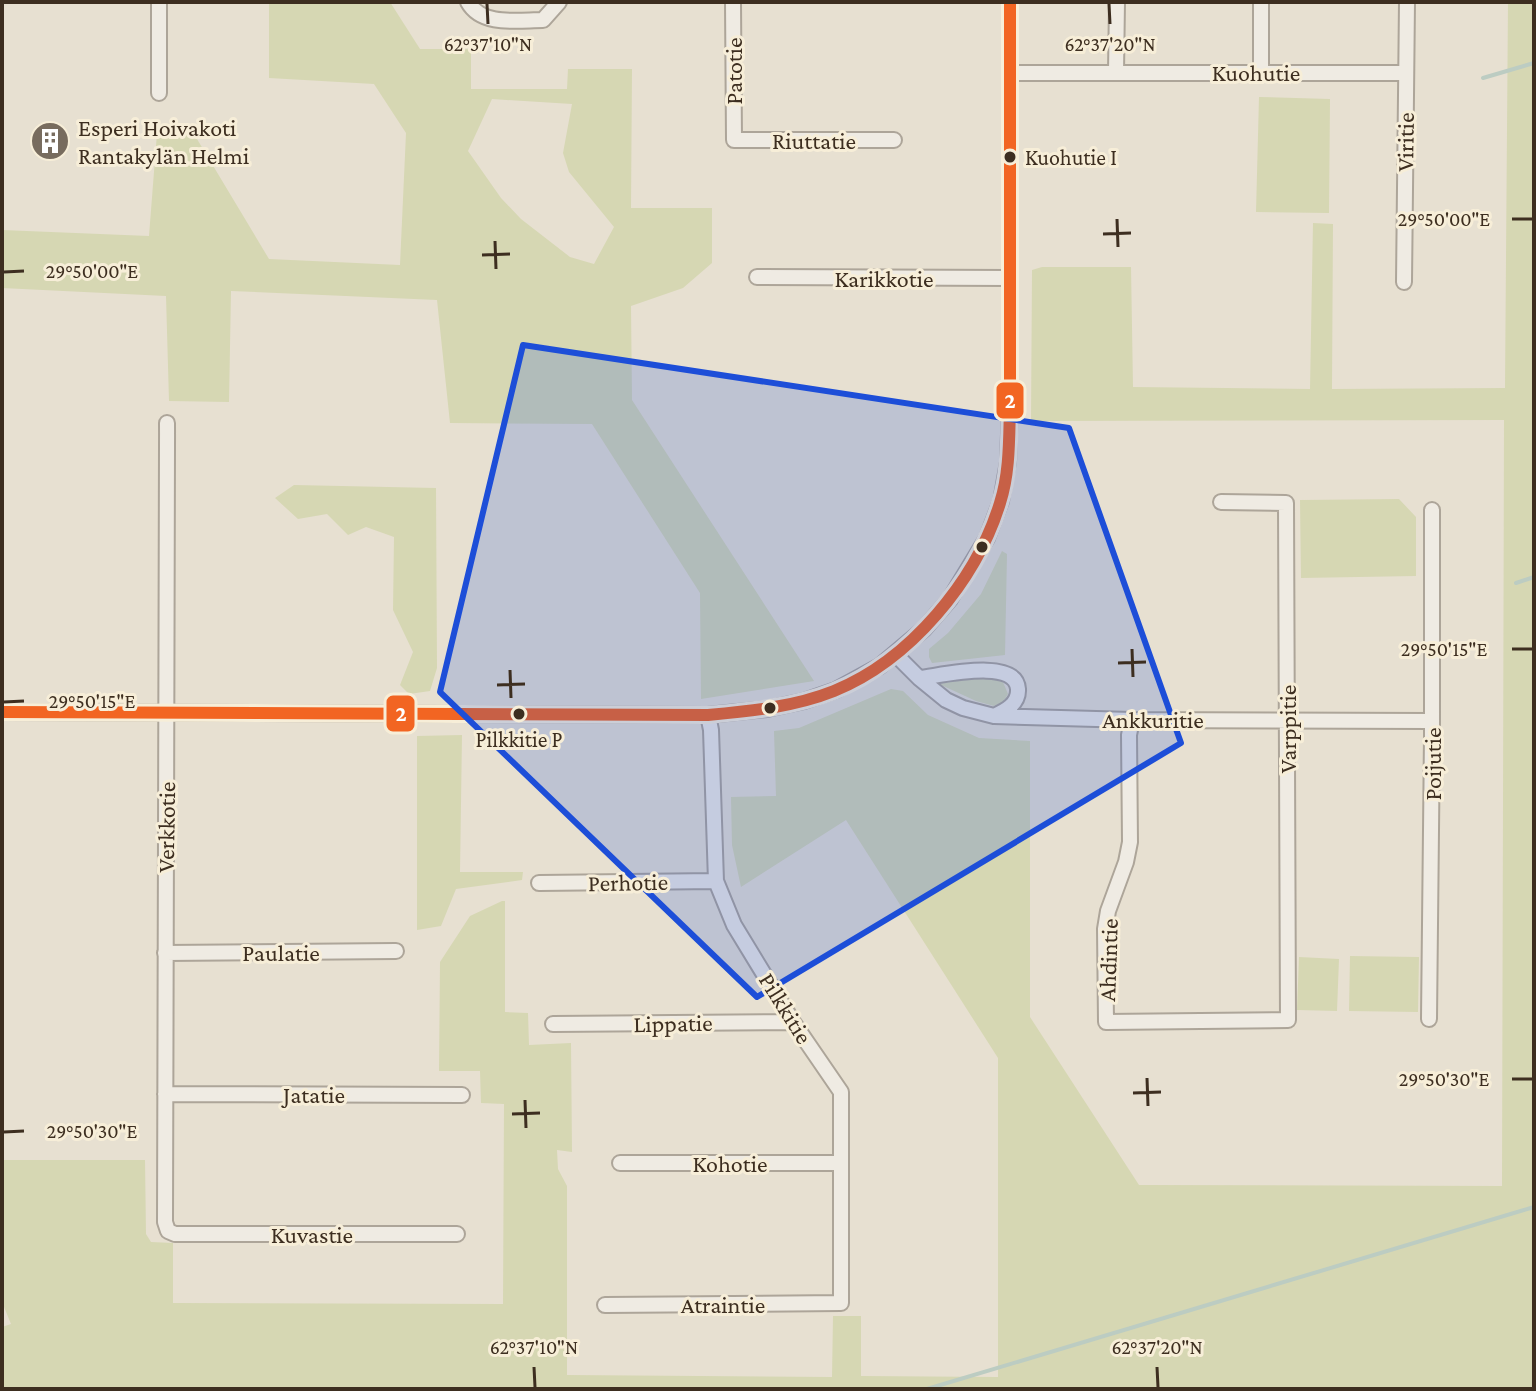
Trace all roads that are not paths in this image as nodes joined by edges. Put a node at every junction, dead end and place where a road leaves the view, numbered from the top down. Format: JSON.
{"nodes":[{"id":1,"x":159,"y":2,"type":"edge"},
{"id":2,"x":468,"y":2,"type":"edge"},
{"id":3,"x":559,"y":2,"type":"edge"},
{"id":4,"x":733,"y":2,"type":"edge"},
{"id":5,"x":1010,"y":2,"type":"edge"},
{"id":6,"x":1117,"y":2,"type":"edge"},
{"id":7,"x":1261,"y":2,"type":"edge"},
{"id":8,"x":1407,"y":2,"type":"edge"},
{"id":9,"x":1116,"y":72,"type":"junction"},
{"id":10,"x":1261,"y":72,"type":"junction"},
{"id":11,"x":1010,"y":73,"type":"junction"},
{"id":12,"x":1406,"y":73,"type":"junction"},
{"id":13,"x":159,"y":93,"type":"dead end"},
{"id":14,"x":734,"y":140,"type":"joint"},
{"id":15,"x":894,"y":140,"type":"dead end"},
{"id":16,"x":757,"y":277,"type":"dead end"},
{"id":17,"x":1010,"y":278,"type":"junction"},
{"id":18,"x":1404,"y":282,"type":"dead end"},
{"id":19,"x":167,"y":423,"type":"dead end"},
{"id":20,"x":1221,"y":502,"type":"dead end"},
{"id":21,"x":1432,"y":510,"type":"dead end"},
{"id":22,"x":895,"y":654,"type":"junction"},
{"id":23,"x":919,"y":678,"type":"junction"},
{"id":24,"x":2,"y":712,"type":"edge"},
{"id":25,"x":168,"y":713,"type":"junction"},
{"id":26,"x":708,"y":715,"type":"junction"},
{"id":27,"x":994,"y":716,"type":"junction"},
{"id":28,"x":1132,"y":720,"type":"junction"},
{"id":29,"x":1287,"y":720,"type":"junction"},
{"id":30,"x":1432,"y":721,"type":"junction"},
{"id":31,"x":716,"y":881,"type":"junction"},
{"id":32,"x":539,"y":883,"type":"dead end"},
{"id":33,"x":396,"y":951,"type":"dead end"},
{"id":34,"x":165,"y":953,"type":"junction"},
{"id":35,"x":1429,"y":1019,"type":"dead end"},
{"id":36,"x":1288,"y":1020,"type":"joint"},
{"id":37,"x":793,"y":1022,"type":"junction"},
{"id":38,"x":553,"y":1024,"type":"dead end"},
{"id":39,"x":165,"y":1094,"type":"junction"},
{"id":40,"x":462,"y":1095,"type":"dead end"},
{"id":41,"x":620,"y":1163,"type":"dead end"},
{"id":42,"x":840,"y":1163,"type":"junction"},
{"id":43,"x":168,"y":1231,"type":"joint"},
{"id":44,"x":457,"y":1234,"type":"dead end"},
{"id":45,"x":841,"y":1303,"type":"joint"},
{"id":46,"x":605,"y":1305,"type":"dead end"}],
"edges":[{"from":1,"to":13,"type":"street"},
{"from":2,"to":3,"type":"street"},
{"from":4,"to":14,"type":"street","name":"Patotie"},
{"from":5,"to":11,"type":"street"},
{"from":6,"to":9,"type":"street"},
{"from":7,"to":10,"type":"street"},
{"from":8,"to":12,"type":"street","name":"Viritie"},
{"from":9,"to":10,"type":"street","name":"Kuohutie"},
{"from":9,"to":11,"type":"street","name":"Kuohutie"},
{"from":10,"to":12,"type":"street","name":"Kuohutie"},
{"from":11,"to":17,"type":"street"},
{"from":12,"to":18,"type":"street","name":"Viritie"},
{"from":14,"to":15,"type":"street","name":"Riuttatie"},
{"from":16,"to":17,"type":"street","name":"Karikkotie"},
{"from":17,"to":22,"type":"street"},
{"from":19,"to":25,"type":"street","name":"Verkkotie"},
{"from":20,"to":29,"type":"street","name":"Varppitie"},
{"from":21,"to":30,"type":"street","name":"Poijutie"},
{"from":22,"to":23,"type":"street","name":"Ankkuritie"},
{"from":22,"to":26,"type":"street"},
{"from":23,"to":27,"type":"street","name":"Ankkuritie"},
{"from":23,"to":27,"type":"street"},
{"from":24,"to":25,"type":"street"},
{"from":25,"to":26,"type":"street"},
{"from":25,"to":34,"type":"street","name":"Verkkotie"},
{"from":26,"to":31,"type":"street","name":"Pilkkitie"},
{"from":27,"to":28,"type":"street","name":"Ankkuritie"},
{"from":28,"to":29,"type":"street","name":"Ankkuritie"},
{"from":28,"to":36,"type":"street","name":"Ahdintie"},
{"from":29,"to":30,"type":"street","name":"Ankkuritie"},
{"from":29,"to":36,"type":"street","name":"Varppitie"},
{"from":30,"to":35,"type":"street","name":"Poijutie"},
{"from":31,"to":32,"type":"street","name":"Perhotie"},
{"from":31,"to":37,"type":"street","name":"Pilkkitie"},
{"from":33,"to":34,"type":"street","name":"Paulatie"},
{"from":34,"to":39,"type":"street","name":"Verkkotie"},
{"from":37,"to":38,"type":"street","name":"Lippatie"},
{"from":37,"to":42,"type":"street","name":"Pilkkitie"},
{"from":39,"to":40,"type":"street","name":"Jatatie"},
{"from":39,"to":43,"type":"street","name":"Verkkotie"},
{"from":41,"to":42,"type":"street","name":"Kohotie"},
{"from":42,"to":45,"type":"street","name":"Pilkkitie"},
{"from":43,"to":44,"type":"street","name":"Kuvastie"},
{"from":45,"to":46,"type":"street","name":"Atraintie"}]}
